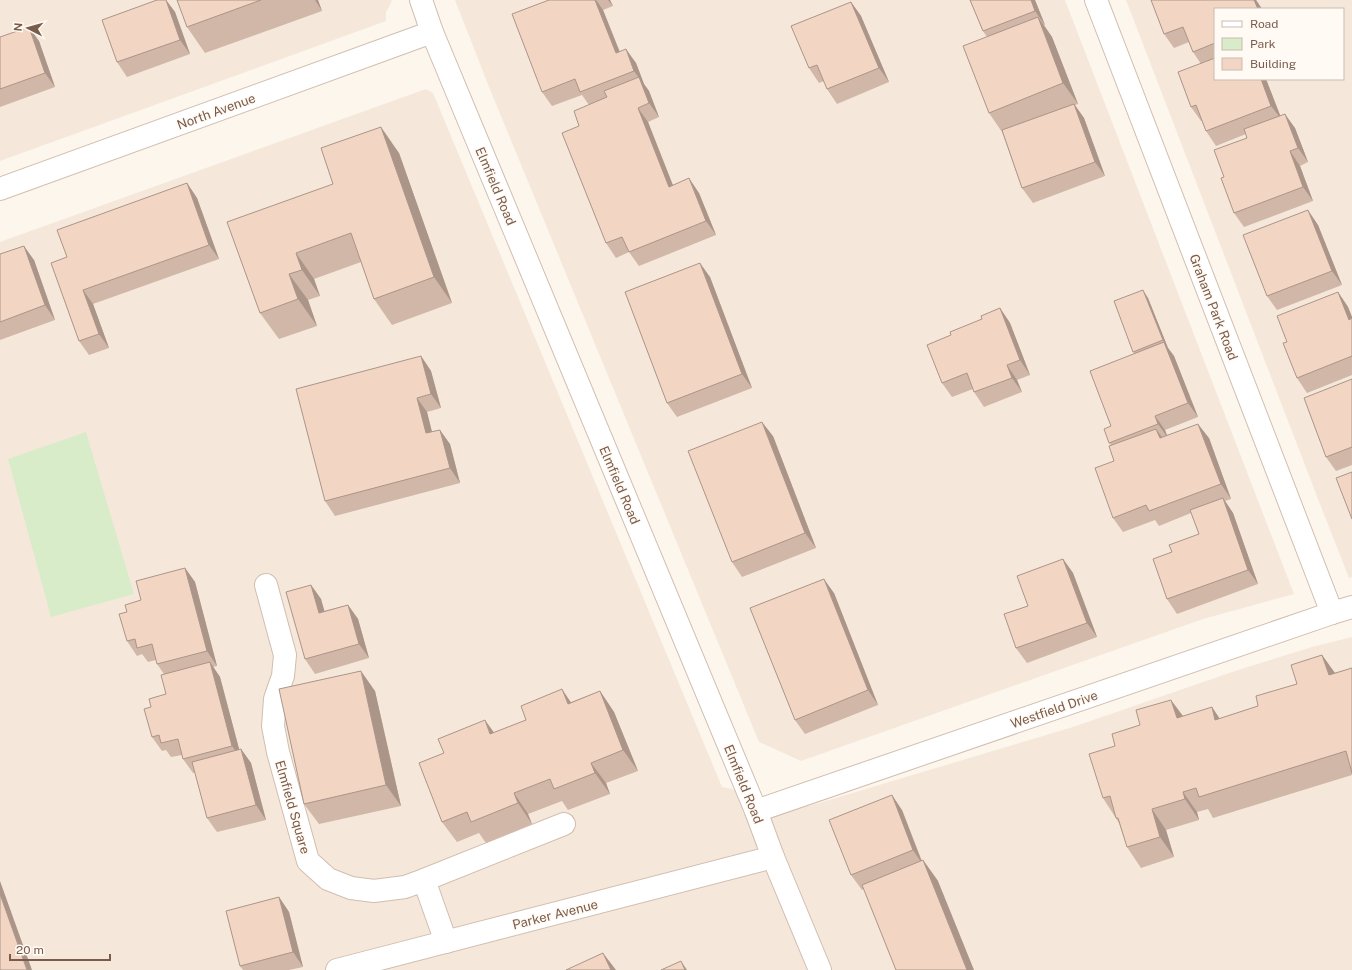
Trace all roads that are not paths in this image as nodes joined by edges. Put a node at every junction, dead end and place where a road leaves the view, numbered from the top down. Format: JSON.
{"nodes":[{"id":1,"x":421,"y":0,"type":"edge"},
{"id":2,"x":1096,"y":0,"type":"edge"},
{"id":3,"x":432,"y":32,"type":"junction"},
{"id":4,"x":0,"y":190,"type":"edge"},
{"id":5,"x":266,"y":585,"type":"dead end"},
{"id":6,"x":1342,"y":610,"type":"edge"},
{"id":7,"x":297,"y":693,"type":"edge"},
{"id":8,"x":275,"y":699,"type":"junction"},
{"id":9,"x":756,"y":811,"type":"junction"},
{"id":10,"x":564,"y":824,"type":"dead end"},
{"id":11,"x":773,"y":857,"type":"junction"},
{"id":12,"x":424,"y":880,"type":"junction"},
{"id":13,"x":446,"y":942,"type":"junction"},
{"id":14,"x":337,"y":970,"type":"edge"},
{"id":15,"x":820,"y":970,"type":"edge"}],
"edges":[{"from":1,"to":3,"type":"street","name":"Elmfield Road"},
{"from":2,"to":6,"type":"street","name":"Graham Park Road"},
{"from":3,"to":4,"type":"street","name":"North Avenue"},
{"from":3,"to":9,"type":"street","name":"Elmfield Road"},
{"from":5,"to":8,"type":"street","name":"Elmfield Square"},
{"from":6,"to":9,"type":"street","name":"Westfield Drive"},
{"from":7,"to":8,"type":"street"},
{"from":8,"to":12,"type":"street","name":"Elmfield Square"},
{"from":9,"to":11,"type":"street","name":"Elmfield Road"},
{"from":10,"to":12,"type":"street","name":"Elmfield Square"},
{"from":11,"to":13,"type":"street","name":"Parker Avenue"},
{"from":11,"to":15,"type":"street","name":"Elmfield Road"},
{"from":12,"to":13,"type":"street"},
{"from":13,"to":14,"type":"street","name":"Parker Avenue"}]}
